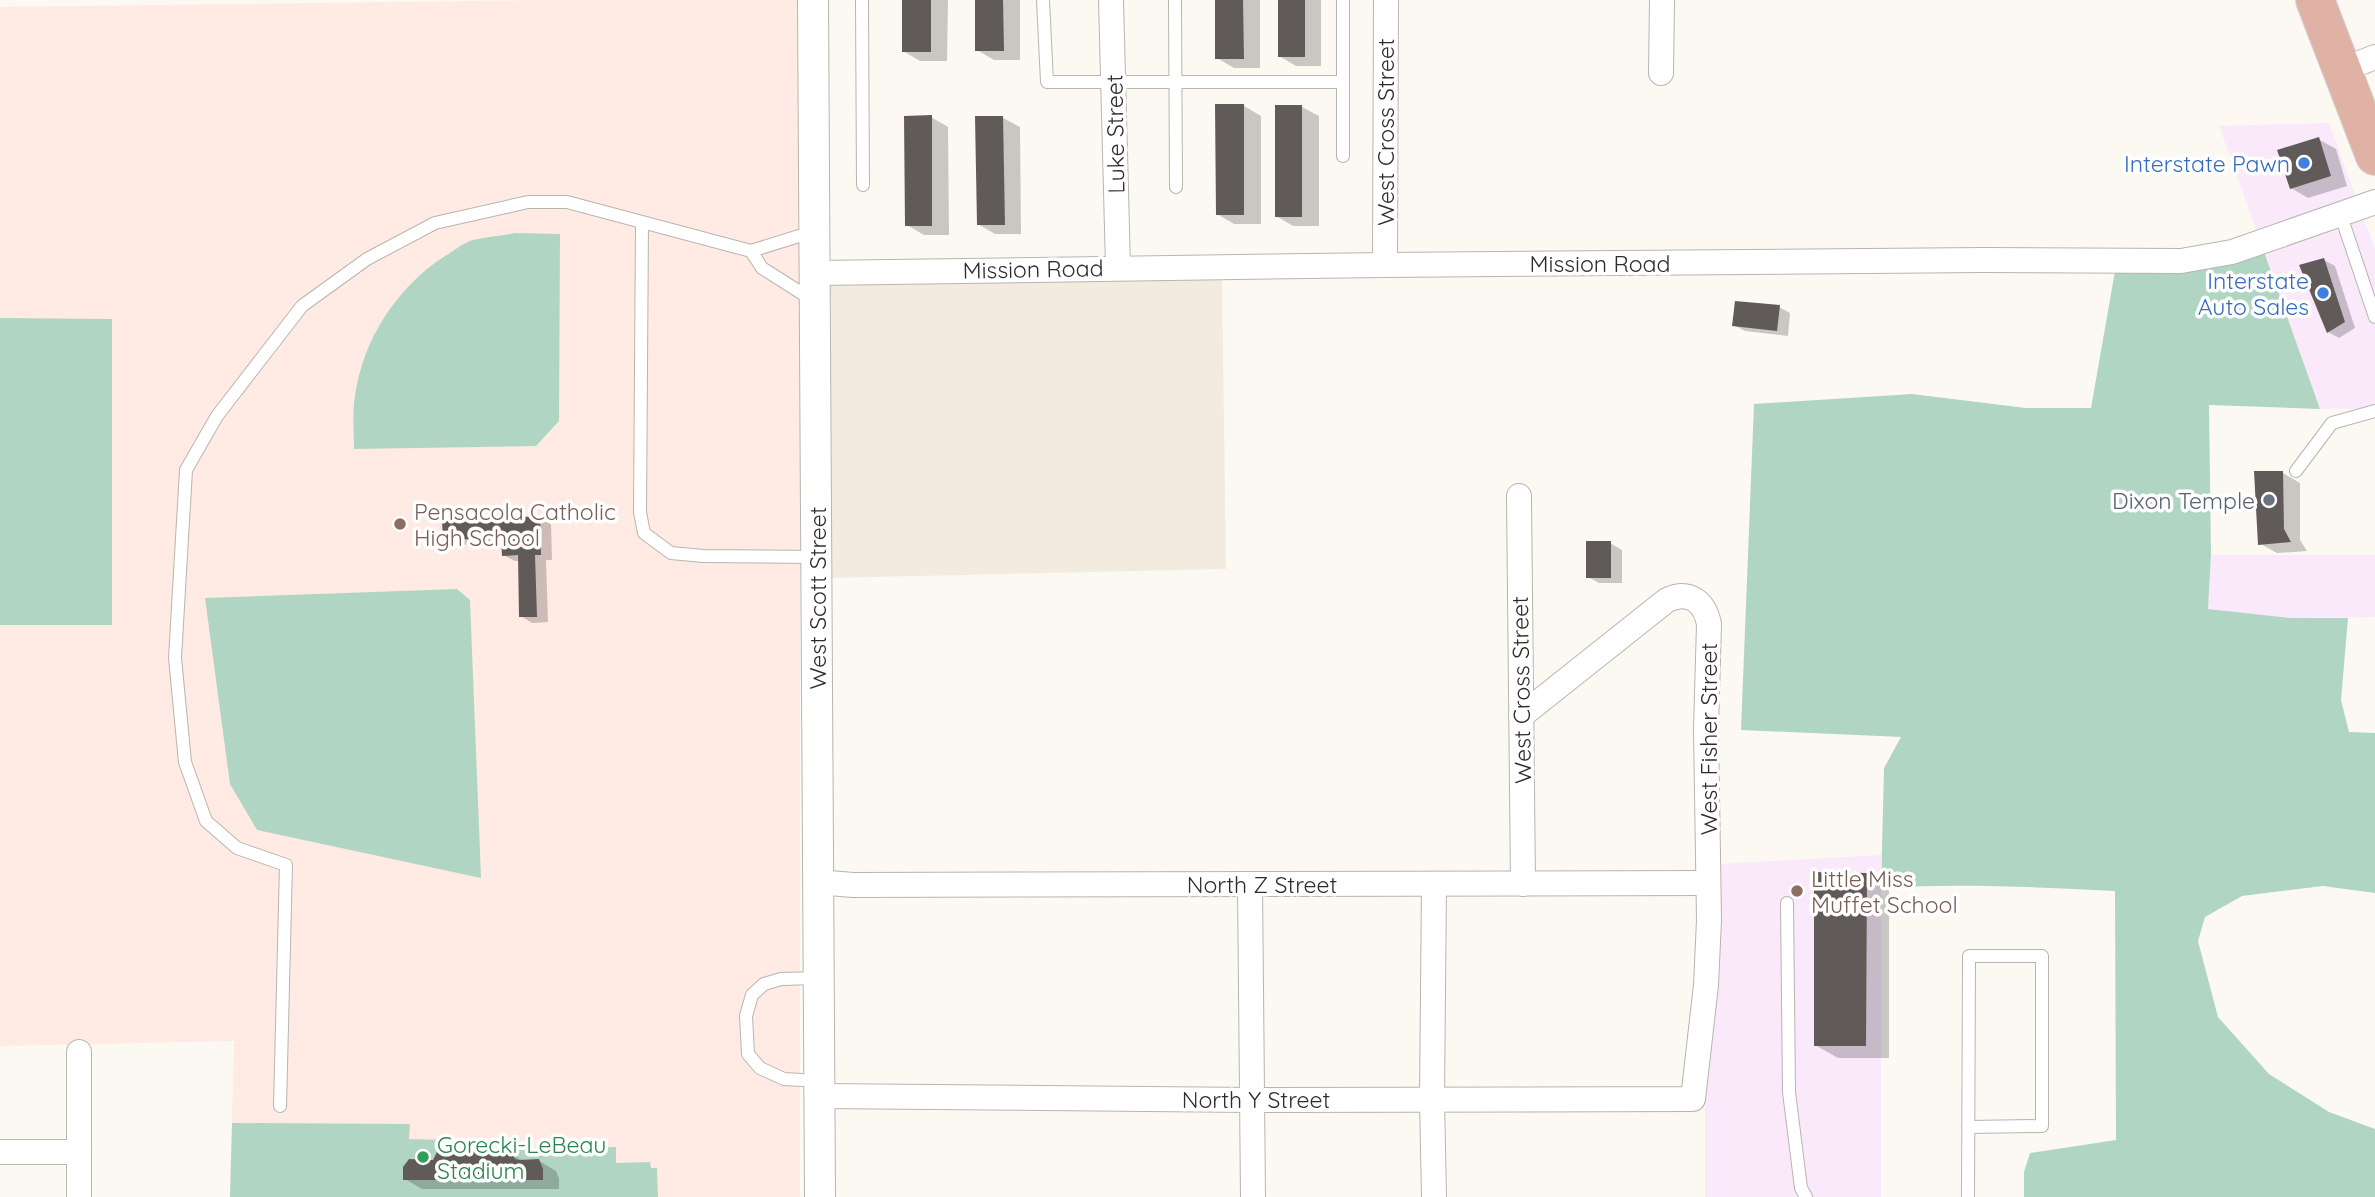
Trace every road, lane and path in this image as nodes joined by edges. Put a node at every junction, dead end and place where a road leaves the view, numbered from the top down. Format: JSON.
{"nodes":[{"id":1,"x":813,"y":0,"type":"edge"},
{"id":2,"x":862,"y":0,"type":"edge"},
{"id":3,"x":1043,"y":0,"type":"edge"},
{"id":4,"x":1111,"y":0,"type":"edge"},
{"id":5,"x":1175,"y":0,"type":"edge"},
{"id":6,"x":1343,"y":0,"type":"edge"},
{"id":7,"x":1386,"y":0,"type":"edge"},
{"id":8,"x":1662,"y":0,"type":"edge"},
{"id":9,"x":2315,"y":0,"type":"edge"},
{"id":10,"x":2358,"y":64,"type":"edge"},
{"id":11,"x":1661,"y":73,"type":"dead end"},
{"id":12,"x":1114,"y":81,"type":"junction"},
{"id":13,"x":1175,"y":81,"type":"junction"},
{"id":14,"x":1343,"y":82,"type":"junction"},
{"id":15,"x":1343,"y":156,"type":"dead end"},
{"id":16,"x":2375,"y":156,"type":"edge"},
{"id":17,"x":863,"y":185,"type":"dead end"},
{"id":18,"x":1176,"y":187,"type":"dead end"},
{"id":19,"x":2375,"y":201,"type":"edge"},
{"id":20,"x":2340,"y":213,"type":"junction"},
{"id":21,"x":642,"y":223,"type":"junction"},
{"id":22,"x":816,"y":230,"type":"junction"},
{"id":23,"x":751,"y":251,"type":"junction"},
{"id":24,"x":1385,"y":265,"type":"junction"},
{"id":25,"x":1118,"y":267,"type":"junction"},
{"id":26,"x":816,"y":273,"type":"junction"},
{"id":27,"x":816,"y":302,"type":"junction"},
{"id":28,"x":2375,"y":317,"type":"edge"},
{"id":29,"x":2375,"y":411,"type":"edge"},
{"id":30,"x":2296,"y":471,"type":"dead end"},
{"id":31,"x":1519,"y":496,"type":"dead end"},
{"id":32,"x":817,"y":557,"type":"junction"},
{"id":33,"x":1521,"y":716,"type":"junction"},
{"id":34,"x":817,"y":882,"type":"junction"},
{"id":35,"x":1708,"y":883,"type":"junction"},
{"id":36,"x":1250,"y":884,"type":"junction"},
{"id":37,"x":1434,"y":884,"type":"junction"},
{"id":38,"x":1523,"y":884,"type":"junction"},
{"id":39,"x":1787,"y":902,"type":"dead end"},
{"id":40,"x":818,"y":978,"type":"junction"},
{"id":41,"x":79,"y":1052,"type":"dead end"},
{"id":42,"x":819,"y":1088,"type":"junction"},
{"id":43,"x":1432,"y":1099,"type":"junction"},
{"id":44,"x":1693,"y":1099,"type":"joint"},
{"id":45,"x":1252,"y":1100,"type":"junction"},
{"id":46,"x":280,"y":1106,"type":"dead end"},
{"id":47,"x":1968,"y":1127,"type":"junction"},
{"id":48,"x":0,"y":1152,"type":"edge"},
{"id":49,"x":79,"y":1153,"type":"junction"},
{"id":50,"x":79,"y":1197,"type":"edge"},
{"id":51,"x":820,"y":1197,"type":"edge"},
{"id":52,"x":1253,"y":1197,"type":"edge"},
{"id":53,"x":1434,"y":1197,"type":"edge"},
{"id":54,"x":1806,"y":1197,"type":"edge"},
{"id":55,"x":1968,"y":1197,"type":"edge"}],
"edges":[{"from":1,"to":22,"type":"street","name":"West Scott Street"},
{"from":2,"to":17,"type":"lane"},
{"from":3,"to":12,"type":"lane"},
{"from":4,"to":12,"type":"street","name":"Luke Street"},
{"from":5,"to":13,"type":"lane"},
{"from":6,"to":14,"type":"lane"},
{"from":7,"to":24,"type":"street","name":"West Cross Street"},
{"from":8,"to":11,"type":"street"},
{"from":9,"to":10,"type":"main road"},
{"from":10,"to":16,"type":"main road"},
{"from":12,"to":13,"type":"lane"},
{"from":12,"to":25,"type":"street","name":"Luke Street"},
{"from":13,"to":14,"type":"lane"},
{"from":13,"to":18,"type":"lane"},
{"from":14,"to":15,"type":"lane"},
{"from":19,"to":20,"type":"street","name":"Mission Road"},
{"from":20,"to":24,"type":"street","name":"Mission Road"},
{"from":20,"to":28,"type":"lane"},
{"from":21,"to":23,"type":"lane"},
{"from":21,"to":32,"type":"lane"},
{"from":21,"to":46,"type":"lane"},
{"from":22,"to":23,"type":"lane"},
{"from":22,"to":26,"type":"street","name":"West Scott Street"},
{"from":23,"to":27,"type":"lane"},
{"from":24,"to":25,"type":"street","name":"Mission Road"},
{"from":25,"to":26,"type":"street","name":"Mission Road"},
{"from":26,"to":27,"type":"street","name":"West Scott Street"},
{"from":27,"to":32,"type":"street","name":"West Scott Street"},
{"from":29,"to":30,"type":"lane"},
{"from":31,"to":33,"type":"street","name":"West Cross Street"},
{"from":32,"to":34,"type":"street","name":"West Scott Street"},
{"from":33,"to":35,"type":"street","name":"West Fisher Street"},
{"from":33,"to":38,"type":"street","name":"West Cross Street"},
{"from":34,"to":36,"type":"street","name":"North Z Street"},
{"from":34,"to":40,"type":"street","name":"West Scott Street"},
{"from":35,"to":38,"type":"street","name":"North Z Street"},
{"from":35,"to":44,"type":"street","name":"West Fisher Street"},
{"from":36,"to":37,"type":"street","name":"North Z Street"},
{"from":36,"to":45,"type":"street"},
{"from":37,"to":38,"type":"street","name":"North Z Street"},
{"from":37,"to":43,"type":"street"},
{"from":39,"to":54,"type":"lane"},
{"from":40,"to":42,"type":"street","name":"West Scott Street"},
{"from":40,"to":42,"type":"lane"},
{"from":41,"to":49,"type":"street"},
{"from":42,"to":45,"type":"street","name":"North Y Street"},
{"from":42,"to":51,"type":"street","name":"West Scott Street"},
{"from":43,"to":44,"type":"street","name":"North Y Street"},
{"from":43,"to":45,"type":"street","name":"North Y Street"},
{"from":43,"to":53,"type":"street"},
{"from":45,"to":52,"type":"street"},
{"from":47,"to":47,"type":"lane"},
{"from":47,"to":55,"type":"lane"},
{"from":48,"to":49,"type":"street"},
{"from":49,"to":50,"type":"street"}]}
